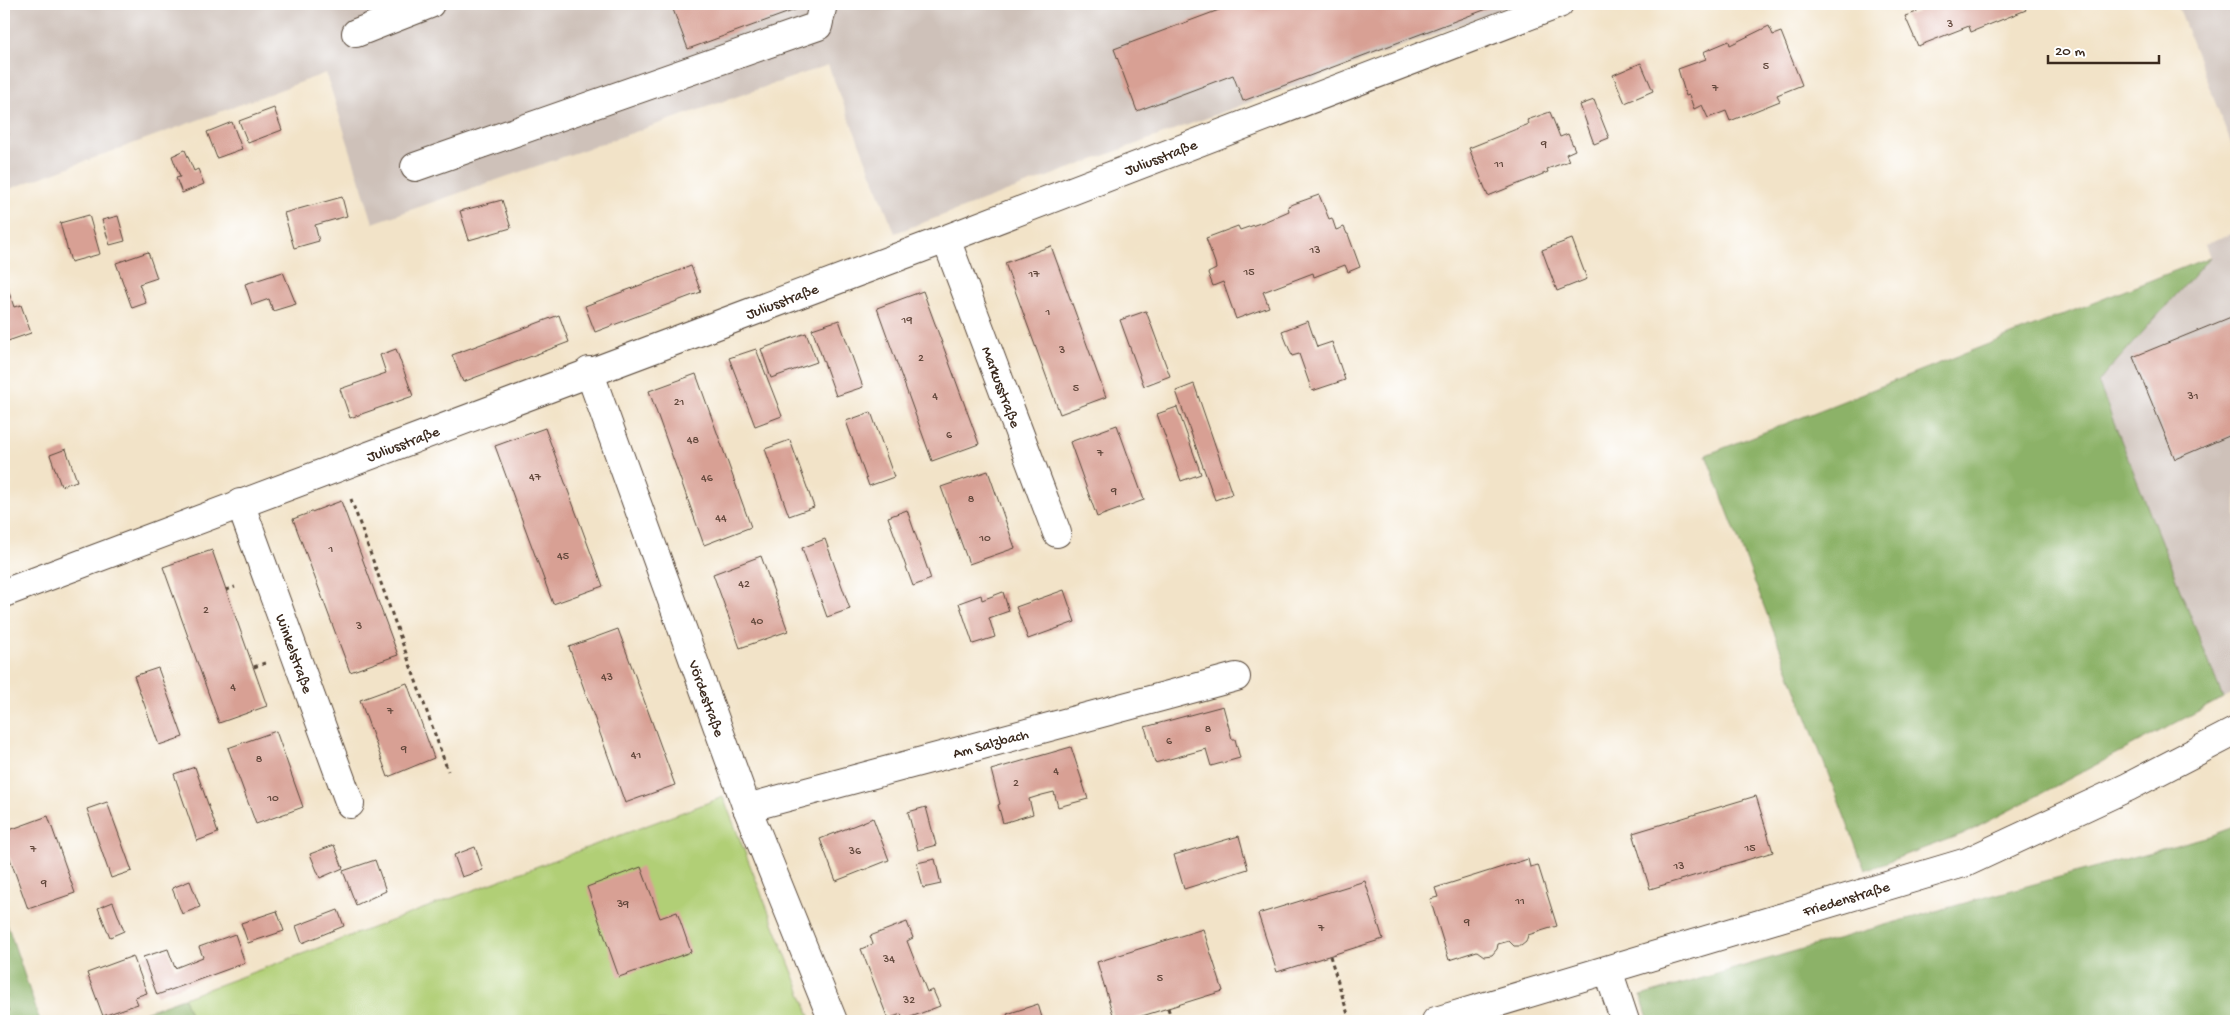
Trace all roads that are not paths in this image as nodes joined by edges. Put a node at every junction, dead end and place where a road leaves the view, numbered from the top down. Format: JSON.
{"nodes":[{"id":1,"x":430,"y":4,"type":"edge"},
{"id":2,"x":823,"y":4,"type":"edge"},
{"id":3,"x":1559,"y":4,"type":"edge"},
{"id":4,"x":356,"y":33,"type":"dead end"},
{"id":5,"x":415,"y":167,"type":"dead end"},
{"id":6,"x":946,"y":239,"type":"junction"},
{"id":7,"x":590,"y":372,"type":"junction"},
{"id":8,"x":240,"y":503,"type":"junction"},
{"id":9,"x":1057,"y":533,"type":"dead end"},
{"id":10,"x":4,"y":593,"type":"edge"},
{"id":11,"x":1236,"y":677,"type":"dead end"},
{"id":12,"x":2236,"y":731,"type":"edge"},
{"id":13,"x":350,"y":804,"type":"dead end"},
{"id":14,"x":747,"y":808,"type":"junction"},
{"id":15,"x":1608,"y":970,"type":"junction"},
{"id":16,"x":833,"y":1021,"type":"edge"},
{"id":17,"x":1436,"y":1021,"type":"edge"},
{"id":18,"x":1625,"y":1021,"type":"edge"}],
"edges":[{"from":1,"to":4,"type":"street"},
{"from":2,"to":5,"type":"street"},
{"from":3,"to":6,"type":"street","name":"Juliusstraße"},
{"from":6,"to":7,"type":"street","name":"Juliusstraße"},
{"from":6,"to":9,"type":"street","name":"Markusstraße"},
{"from":7,"to":8,"type":"street","name":"Juliusstraße"},
{"from":7,"to":14,"type":"street","name":"Vördestraße"},
{"from":8,"to":10,"type":"street","name":"Juliusstraße"},
{"from":8,"to":13,"type":"street","name":"Winkelstraße"},
{"from":11,"to":14,"type":"street","name":"Am Salzbach"},
{"from":12,"to":15,"type":"street","name":"Friedenstraße"},
{"from":14,"to":16,"type":"street","name":"Vördestraße"},
{"from":15,"to":17,"type":"street","name":"Friedenstraße"},
{"from":15,"to":18,"type":"street"}]}
